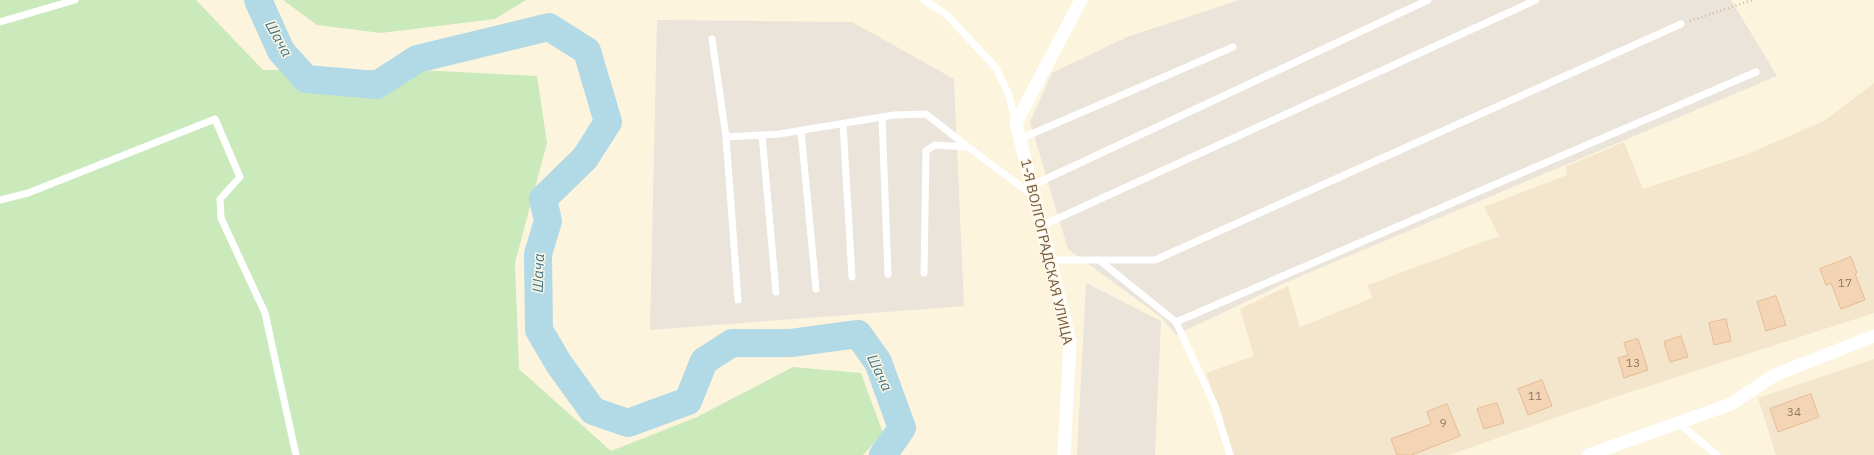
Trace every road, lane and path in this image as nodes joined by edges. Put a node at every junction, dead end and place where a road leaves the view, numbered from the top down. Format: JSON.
{"nodes":[{"id":1,"x":75,"y":0,"type":"edge"},
{"id":2,"x":924,"y":0,"type":"edge"},
{"id":3,"x":1081,"y":0,"type":"edge"},
{"id":4,"x":1428,"y":0,"type":"edge"},
{"id":5,"x":1536,"y":0,"type":"edge"},
{"id":6,"x":1752,"y":0,"type":"edge"},
{"id":7,"x":0,"y":22,"type":"edge"},
{"id":8,"x":1681,"y":24,"type":"joint"},
{"id":9,"x":712,"y":39,"type":"dead end"},
{"id":10,"x":1232,"y":47,"type":"dead end"},
{"id":11,"x":1756,"y":72,"type":"dead end"},
{"id":12,"x":882,"y":118,"type":"junction"},
{"id":13,"x":1016,"y":123,"type":"junction"},
{"id":14,"x":843,"y":124,"type":"junction"},
{"id":15,"x":801,"y":131,"type":"junction"},
{"id":16,"x":762,"y":135,"type":"junction"},
{"id":17,"x":726,"y":136,"type":"junction"},
{"id":18,"x":1020,"y":139,"type":"junction"},
{"id":19,"x":968,"y":147,"type":"junction"},
{"id":20,"x":1033,"y":191,"type":"junction"},
{"id":21,"x":0,"y":200,"type":"edge"},
{"id":22,"x":1041,"y":226,"type":"junction"},
{"id":23,"x":1050,"y":260,"type":"junction"},
{"id":24,"x":1099,"y":260,"type":"junction"},
{"id":25,"x":924,"y":273,"type":"dead end"},
{"id":26,"x":888,"y":274,"type":"dead end"},
{"id":27,"x":852,"y":277,"type":"dead end"},
{"id":28,"x":816,"y":289,"type":"dead end"},
{"id":29,"x":776,"y":292,"type":"dead end"},
{"id":30,"x":738,"y":300,"type":"dead end"},
{"id":31,"x":1176,"y":322,"type":"junction"},
{"id":32,"x":1874,"y":336,"type":"edge"},
{"id":33,"x":1678,"y":422,"type":"junction"},
{"id":34,"x":296,"y":455,"type":"edge"},
{"id":35,"x":1064,"y":455,"type":"edge"},
{"id":36,"x":1230,"y":455,"type":"edge"},
{"id":37,"x":1588,"y":455,"type":"edge"},
{"id":38,"x":1717,"y":455,"type":"edge"}],
"edges":[{"from":1,"to":7,"type":"lane"},
{"from":2,"to":13,"type":"lane"},
{"from":3,"to":13,"type":"street"},
{"from":4,"to":20,"type":"lane"},
{"from":5,"to":22,"type":"lane"},
{"from":6,"to":8,"type":"path"},
{"from":8,"to":24,"type":"lane"},
{"from":9,"to":17,"type":"lane"},
{"from":10,"to":18,"type":"lane"},
{"from":11,"to":31,"type":"lane"},
{"from":12,"to":14,"type":"lane"},
{"from":12,"to":19,"type":"lane"},
{"from":12,"to":26,"type":"lane"},
{"from":13,"to":18,"type":"street","name":"1-Я ВОЛГОГРАДСКАЯ УЛИЦА"},
{"from":14,"to":15,"type":"lane"},
{"from":14,"to":27,"type":"lane"},
{"from":15,"to":16,"type":"lane"},
{"from":15,"to":28,"type":"lane"},
{"from":16,"to":17,"type":"lane"},
{"from":16,"to":29,"type":"lane"},
{"from":17,"to":30,"type":"lane"},
{"from":18,"to":20,"type":"street","name":"1-Я ВОЛГОГРАДСКАЯ УЛИЦА"},
{"from":19,"to":20,"type":"lane"},
{"from":19,"to":25,"type":"lane"},
{"from":20,"to":22,"type":"street","name":"1-Я ВОЛГОГРАДСКАЯ УЛИЦА"},
{"from":21,"to":34,"type":"lane"},
{"from":22,"to":23,"type":"street","name":"1-Я ВОЛГОГРАДСКАЯ УЛИЦА"},
{"from":23,"to":24,"type":"lane"},
{"from":23,"to":35,"type":"street","name":"1-Я ВОЛГОГРАДСКАЯ УЛИЦА"},
{"from":24,"to":31,"type":"lane"},
{"from":31,"to":36,"type":"lane"},
{"from":32,"to":33,"type":"street"},
{"from":33,"to":37,"type":"street"},
{"from":33,"to":38,"type":"lane"}]}
